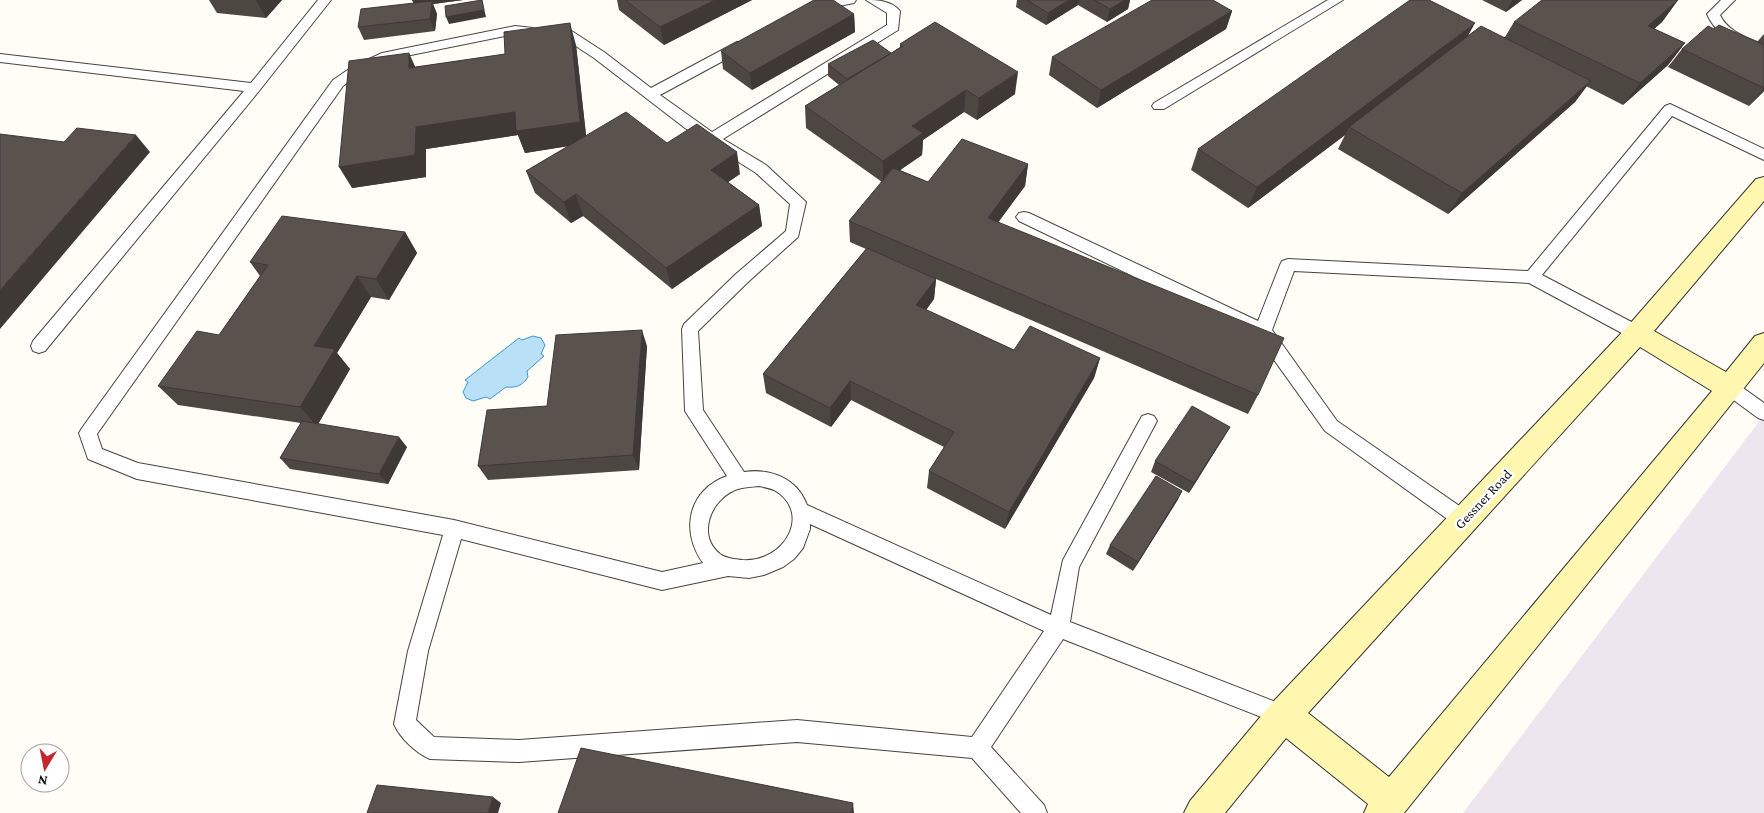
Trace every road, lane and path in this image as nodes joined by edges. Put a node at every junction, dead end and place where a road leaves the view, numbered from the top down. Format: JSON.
{"nodes":[{"id":1,"x":325,"y":0,"type":"edge"},
{"id":2,"x":850,"y":0,"type":"edge"},
{"id":3,"x":872,"y":0,"type":"edge"},
{"id":4,"x":1337,"y":0,"type":"edge"},
{"id":5,"x":1729,"y":0,"type":"edge"},
{"id":6,"x":802,"y":14,"type":"edge"},
{"id":7,"x":751,"y":41,"type":"edge"},
{"id":8,"x":1764,"y":50,"type":"edge"},
{"id":9,"x":0,"y":58,"type":"edge"},
{"id":10,"x":254,"y":88,"type":"junction"},
{"id":11,"x":650,"y":94,"type":"junction"},
{"id":12,"x":1159,"y":106,"type":"dead end"},
{"id":13,"x":712,"y":139,"type":"junction"},
{"id":14,"x":1764,"y":155,"type":"edge"},
{"id":15,"x":1764,"y":185,"type":"edge"},
{"id":16,"x":1024,"y":217,"type":"dead end"},
{"id":17,"x":1532,"y":277,"type":"junction"},
{"id":18,"x":1263,"y":331,"type":"junction"},
{"id":19,"x":1637,"y":333,"type":"junction"},
{"id":20,"x":1764,"y":343,"type":"edge"},
{"id":21,"x":39,"y":346,"type":"dead end"},
{"id":22,"x":1730,"y":388,"type":"junction"},
{"id":23,"x":1764,"y":413,"type":"edge"},
{"id":24,"x":1148,"y":421,"type":"dead end"},
{"id":25,"x":739,"y":480,"type":"junction"},
{"id":26,"x":801,"y":511,"type":"junction"},
{"id":27,"x":1464,"y":520,"type":"junction"},
{"id":28,"x":454,"y":529,"type":"junction"},
{"id":29,"x":726,"y":567,"type":"junction"},
{"id":30,"x":1060,"y":628,"type":"junction"},
{"id":31,"x":1284,"y":714,"type":"junction"},
{"id":32,"x":977,"y":748,"type":"junction"},
{"id":33,"x":1387,"y":807,"type":"edge"},
{"id":34,"x":1036,"y":813,"type":"edge"},
{"id":35,"x":1202,"y":813,"type":"edge"}],
"edges":[{"from":1,"to":10,"type":"lane"},
{"from":2,"to":6,"type":"lane"},
{"from":3,"to":13,"type":"lane"},
{"from":4,"to":12,"type":"lane"},
{"from":5,"to":8,"type":"lane"},
{"from":7,"to":11,"type":"lane"},
{"from":9,"to":10,"type":"lane"},
{"from":10,"to":21,"type":"lane"},
{"from":11,"to":13,"type":"lane"},
{"from":11,"to":28,"type":"lane"},
{"from":13,"to":25,"type":"lane"},
{"from":14,"to":17,"type":"lane"},
{"from":15,"to":19,"type":"main road","name":"Gessner Road"},
{"from":16,"to":18,"type":"lane"},
{"from":17,"to":18,"type":"lane"},
{"from":17,"to":19,"type":"lane"},
{"from":18,"to":27,"type":"lane"},
{"from":19,"to":22,"type":"main road"},
{"from":19,"to":27,"type":"main road","name":"Gessner Road"},
{"from":20,"to":22,"type":"main road"},
{"from":22,"to":23,"type":"lane"},
{"from":22,"to":33,"type":"main road"},
{"from":24,"to":30,"type":"lane"},
{"from":25,"to":26,"type":"lane"},
{"from":25,"to":29,"type":"lane"},
{"from":26,"to":29,"type":"lane"},
{"from":26,"to":30,"type":"lane"},
{"from":27,"to":31,"type":"main road","name":"Gessner Road"},
{"from":28,"to":29,"type":"lane"},
{"from":28,"to":32,"type":"lane"},
{"from":30,"to":31,"type":"lane"},
{"from":30,"to":32,"type":"lane"},
{"from":31,"to":33,"type":"main road"},
{"from":31,"to":35,"type":"main road","name":"Gessner Road"},
{"from":32,"to":34,"type":"lane"}]}
